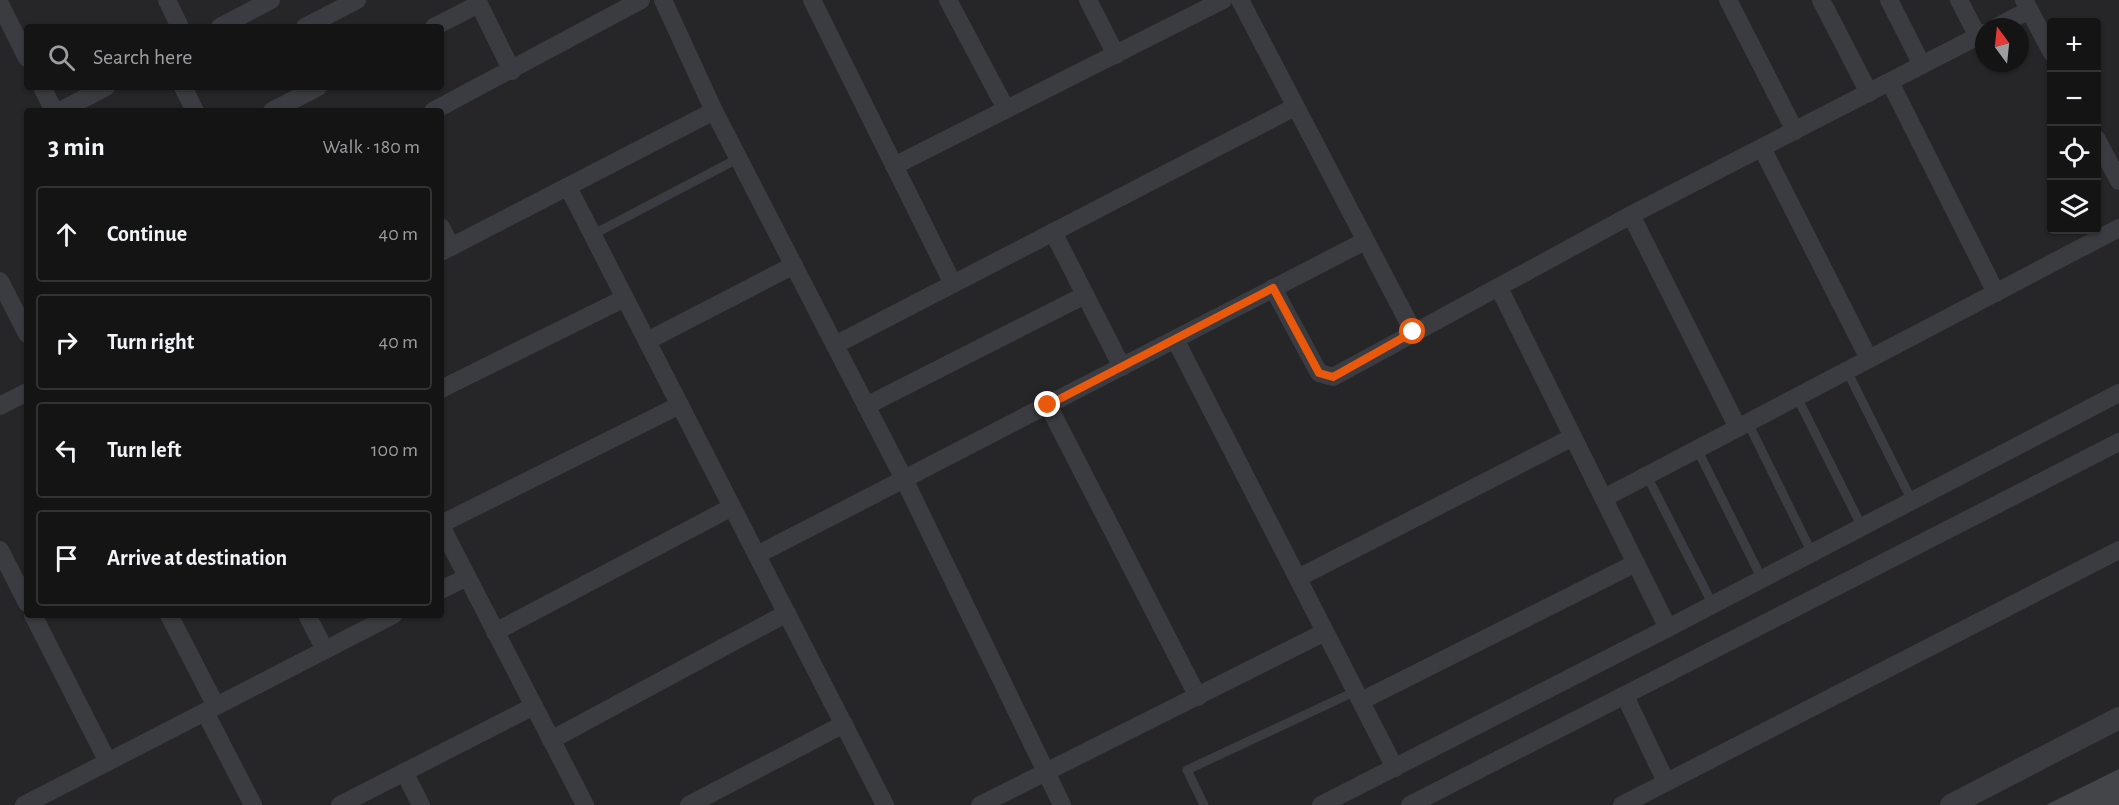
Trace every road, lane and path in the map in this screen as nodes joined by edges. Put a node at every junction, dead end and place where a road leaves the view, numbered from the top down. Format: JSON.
{"nodes":[{"id":1,"x":166,"y":0,"type":"edge"},
{"id":2,"x":271,"y":0,"type":"edge"},
{"id":3,"x":357,"y":0,"type":"edge"},
{"id":4,"x":641,"y":0,"type":"edge"},
{"id":5,"x":663,"y":0,"type":"edge"},
{"id":6,"x":812,"y":0,"type":"edge"},
{"id":7,"x":948,"y":0,"type":"edge"},
{"id":8,"x":1088,"y":0,"type":"edge"},
{"id":9,"x":1223,"y":0,"type":"edge"},
{"id":10,"x":1240,"y":0,"type":"edge"},
{"id":11,"x":1728,"y":0,"type":"edge"},
{"id":12,"x":1821,"y":0,"type":"edge"},
{"id":13,"x":1889,"y":0,"type":"edge"},
{"id":14,"x":1959,"y":0,"type":"edge"},
{"id":15,"x":478,"y":2,"type":"edge"},
{"id":16,"x":0,"y":4,"type":"edge"},
{"id":17,"x":2026,"y":5,"type":"edge"},
{"id":18,"x":2008,"y":18,"type":"edge"},
{"id":19,"x":178,"y":24,"type":"edge"},
{"id":20,"x":226,"y":24,"type":"edge"},
{"id":21,"x":311,"y":24,"type":"edge"},
{"id":22,"x":439,"y":24,"type":"edge"},
{"id":23,"x":1975,"y":25,"type":"edge"},
{"id":24,"x":1975,"y":38,"type":"edge"},
{"id":25,"x":2047,"y":44,"type":"edge"},
{"id":26,"x":24,"y":52,"type":"edge"},
{"id":27,"x":1116,"y":55,"type":"junction"},
{"id":28,"x":1922,"y":66,"type":"junction"},
{"id":29,"x":512,"y":71,"type":"junction"},
{"id":30,"x":1890,"y":82,"type":"junction"},
{"id":31,"x":44,"y":90,"type":"edge"},
{"id":32,"x":100,"y":90,"type":"edge"},
{"id":33,"x":187,"y":90,"type":"edge"},
{"id":34,"x":312,"y":90,"type":"edge"},
{"id":35,"x":1869,"y":93,"type":"junction"},
{"id":36,"x":1295,"y":106,"type":"junction"},
{"id":37,"x":52,"y":108,"type":"edge"},
{"id":38,"x":66,"y":108,"type":"edge"},
{"id":39,"x":194,"y":108,"type":"edge"},
{"id":40,"x":278,"y":108,"type":"edge"},
{"id":41,"x":439,"y":108,"type":"edge"},
{"id":42,"x":1006,"y":110,"type":"junction"},
{"id":43,"x":714,"y":111,"type":"junction"},
{"id":44,"x":1795,"y":131,"type":"junction"},
{"id":45,"x":2101,"y":146,"type":"edge"},
{"id":46,"x":1762,"y":148,"type":"junction"},
{"id":47,"x":739,"y":158,"type":"junction"},
{"id":48,"x":894,"y":166,"type":"junction"},
{"id":49,"x":2119,"y":181,"type":"edge"},
{"id":50,"x":567,"y":187,"type":"junction"},
{"id":51,"x":1631,"y":215,"type":"junction"},
{"id":52,"x":2119,"y":228,"type":"edge"},
{"id":53,"x":1053,"y":232,"type":"junction"},
{"id":54,"x":592,"y":235,"type":"junction"},
{"id":55,"x":1365,"y":241,"type":"junction"},
{"id":56,"x":446,"y":250,"type":"edge"},
{"id":57,"x":794,"y":265,"type":"junction"},
{"id":58,"x":0,"y":281,"type":"edge"},
{"id":59,"x":953,"y":284,"type":"junction"},
{"id":60,"x":1273,"y":288,"type":"junction"},
{"id":61,"x":1499,"y":288,"type":"junction"},
{"id":62,"x":1996,"y":292,"type":"junction"},
{"id":63,"x":1085,"y":295,"type":"junction"},
{"id":64,"x":625,"y":298,"type":"junction"},
{"id":65,"x":24,"y":328,"type":"edge"},
{"id":66,"x":1413,"y":332,"type":"junction"},
{"id":67,"x":1175,"y":339,"type":"junction"},
{"id":68,"x":647,"y":341,"type":"junction"},
{"id":69,"x":835,"y":345,"type":"junction"},
{"id":70,"x":1869,"y":359,"type":"junction"},
{"id":71,"x":1122,"y":367,"type":"junction"},
{"id":72,"x":1847,"y":371,"type":"junction"},
{"id":73,"x":444,"y":388,"type":"edge"},
{"id":74,"x":2119,"y":393,"type":"edge"},
{"id":75,"x":24,"y":394,"type":"edge"},
{"id":76,"x":1797,"y":397,"type":"junction"},
{"id":77,"x":680,"y":405,"type":"junction"},
{"id":78,"x":1048,"y":405,"type":"junction"},
{"id":79,"x":0,"y":406,"type":"edge"},
{"id":80,"x":866,"y":406,"type":"junction"},
{"id":81,"x":1743,"y":425,"type":"junction"},
{"id":82,"x":1573,"y":437,"type":"junction"},
{"id":83,"x":2119,"y":442,"type":"edge"},
{"id":84,"x":1697,"y":449,"type":"junction"},
{"id":85,"x":1647,"y":476,"type":"junction"},
{"id":86,"x":904,"y":480,"type":"junction"},
{"id":87,"x":1604,"y":498,"type":"junction"},
{"id":88,"x":1912,"y":501,"type":"junction"},
{"id":89,"x":732,"y":507,"type":"junction"},
{"id":90,"x":444,"y":523,"type":"edge"},
{"id":91,"x":1862,"y":527,"type":"junction"},
{"id":92,"x":444,"y":531,"type":"edge"},
{"id":93,"x":0,"y":550,"type":"edge"},
{"id":94,"x":2119,"y":550,"type":"edge"},
{"id":95,"x":1812,"y":553,"type":"junction"},
{"id":96,"x":757,"y":555,"type":"junction"},
{"id":97,"x":1636,"y":563,"type":"junction"},
{"id":98,"x":467,"y":577,"type":"junction"},
{"id":99,"x":1298,"y":578,"type":"junction"},
{"id":100,"x":1762,"y":579,"type":"junction"},
{"id":101,"x":444,"y":588,"type":"edge"},
{"id":102,"x":24,"y":597,"type":"edge"},
{"id":103,"x":1713,"y":605,"type":"junction"},
{"id":104,"x":787,"y":614,"type":"junction"},
{"id":105,"x":35,"y":618,"type":"edge"},
{"id":106,"x":170,"y":618,"type":"edge"},
{"id":107,"x":309,"y":618,"type":"edge"},
{"id":108,"x":387,"y":618,"type":"edge"},
{"id":109,"x":1668,"y":628,"type":"junction"},
{"id":110,"x":495,"y":632,"type":"junction"},
{"id":111,"x":1325,"y":632,"type":"junction"},
{"id":112,"x":325,"y":650,"type":"junction"},
{"id":113,"x":1358,"y":696,"type":"junction"},
{"id":114,"x":1625,"y":696,"type":"junction"},
{"id":115,"x":1198,"y":697,"type":"junction"},
{"id":116,"x":534,"y":706,"type":"junction"},
{"id":117,"x":210,"y":709,"type":"junction"},
{"id":118,"x":2119,"y":718,"type":"edge"},
{"id":119,"x":844,"y":724,"type":"junction"},
{"id":120,"x":551,"y":740,"type":"junction"},
{"id":121,"x":108,"y":762,"type":"junction"},
{"id":122,"x":1395,"y":768,"type":"junction"},
{"id":123,"x":404,"y":772,"type":"junction"},
{"id":124,"x":1045,"y":772,"type":"junction"},
{"id":125,"x":1666,"y":782,"type":"junction"},
{"id":126,"x":24,"y":805,"type":"edge"},
{"id":127,"x":253,"y":805,"type":"edge"},
{"id":128,"x":340,"y":805,"type":"edge"},
{"id":129,"x":421,"y":805,"type":"edge"},
{"id":130,"x":585,"y":805,"type":"edge"},
{"id":131,"x":689,"y":805,"type":"edge"},
{"id":132,"x":885,"y":805,"type":"edge"},
{"id":133,"x":980,"y":805,"type":"edge"},
{"id":134,"x":1062,"y":805,"type":"edge"},
{"id":135,"x":1204,"y":805,"type":"edge"},
{"id":136,"x":1321,"y":805,"type":"edge"},
{"id":137,"x":1410,"y":805,"type":"edge"},
{"id":138,"x":1622,"y":805,"type":"edge"},
{"id":139,"x":1951,"y":805,"type":"edge"}],
"edges":[{"from":1,"to":19,"type":"street"},
{"from":2,"to":20,"type":"street"},
{"from":3,"to":21,"type":"street"},
{"from":4,"to":29,"type":"street"},
{"from":5,"to":43,"type":"street"},
{"from":6,"to":48,"type":"street"},
{"from":7,"to":42,"type":"street"},
{"from":8,"to":27,"type":"street"},
{"from":9,"to":27,"type":"street"},
{"from":10,"to":36,"type":"street"},
{"from":11,"to":44,"type":"street"},
{"from":12,"to":35,"type":"street"},
{"from":13,"to":28,"type":"street"},
{"from":14,"to":23,"type":"street"},
{"from":15,"to":22,"type":"street"},
{"from":15,"to":29,"type":"street"},
{"from":16,"to":26,"type":"street"},
{"from":17,"to":18,"type":"street"},
{"from":17,"to":25,"type":"street"},
{"from":24,"to":28,"type":"street"},
{"from":27,"to":42,"type":"street"},
{"from":28,"to":30,"type":"street"},
{"from":29,"to":41,"type":"street"},
{"from":30,"to":35,"type":"street"},
{"from":30,"to":62,"type":"street"},
{"from":31,"to":37,"type":"street"},
{"from":32,"to":38,"type":"street"},
{"from":33,"to":39,"type":"street"},
{"from":34,"to":40,"type":"street"},
{"from":35,"to":44,"type":"street"},
{"from":36,"to":53,"type":"street"},
{"from":36,"to":55,"type":"street"},
{"from":42,"to":48,"type":"street"},
{"from":43,"to":47,"type":"street"},
{"from":43,"to":50,"type":"street"},
{"from":44,"to":46,"type":"street"},
{"from":45,"to":49,"type":"street"},
{"from":46,"to":51,"type":"street"},
{"from":46,"to":70,"type":"street"},
{"from":47,"to":54,"type":"lane"},
{"from":47,"to":57,"type":"street"},
{"from":48,"to":59,"type":"street"},
{"from":50,"to":54,"type":"street"},
{"from":50,"to":56,"type":"street"},
{"from":51,"to":61,"type":"street"},
{"from":51,"to":81,"type":"street"},
{"from":52,"to":62,"type":"street"},
{"from":53,"to":59,"type":"street"},
{"from":53,"to":63,"type":"street"},
{"from":54,"to":64,"type":"street"},
{"from":55,"to":60,"type":"street"},
{"from":55,"to":66,"type":"street"},
{"from":57,"to":68,"type":"street"},
{"from":57,"to":69,"type":"street"},
{"from":58,"to":65,"type":"street"},
{"from":59,"to":69,"type":"street"},
{"from":60,"to":66,"type":"street"},
{"from":60,"to":67,"type":"street"},
{"from":61,"to":66,"type":"street"},
{"from":61,"to":82,"type":"street"},
{"from":62,"to":70,"type":"street"},
{"from":63,"to":71,"type":"street"},
{"from":63,"to":80,"type":"street"},
{"from":64,"to":68,"type":"street"},
{"from":64,"to":73,"type":"street"},
{"from":67,"to":71,"type":"street"},
{"from":67,"to":99,"type":"street"},
{"from":68,"to":77,"type":"street"},
{"from":69,"to":80,"type":"street"},
{"from":70,"to":72,"type":"street"},
{"from":71,"to":78,"type":"street"},
{"from":72,"to":76,"type":"street"},
{"from":72,"to":88,"type":"lane"},
{"from":74,"to":88,"type":"street"},
{"from":75,"to":79,"type":"street"},
{"from":76,"to":81,"type":"street"},
{"from":76,"to":91,"type":"lane"},
{"from":77,"to":89,"type":"street"},
{"from":77,"to":90,"type":"street"},
{"from":78,"to":86,"type":"street"},
{"from":78,"to":115,"type":"street"},
{"from":80,"to":86,"type":"street"},
{"from":81,"to":84,"type":"street"},
{"from":81,"to":95,"type":"lane"},
{"from":82,"to":87,"type":"street"},
{"from":82,"to":99,"type":"street"},
{"from":83,"to":114,"type":"street"},
{"from":84,"to":85,"type":"street"},
{"from":84,"to":100,"type":"lane"},
{"from":85,"to":87,"type":"street"},
{"from":85,"to":103,"type":"lane"},
{"from":86,"to":96,"type":"street"},
{"from":86,"to":124,"type":"street"},
{"from":87,"to":97,"type":"street"},
{"from":88,"to":91,"type":"street"},
{"from":89,"to":96,"type":"street"},
{"from":89,"to":110,"type":"street"},
{"from":91,"to":95,"type":"street"},
{"from":92,"to":98,"type":"street"},
{"from":93,"to":102,"type":"street"},
{"from":94,"to":125,"type":"street"},
{"from":95,"to":100,"type":"street"},
{"from":96,"to":104,"type":"street"},
{"from":97,"to":109,"type":"street"},
{"from":97,"to":113,"type":"street"},
{"from":98,"to":101,"type":"street"},
{"from":98,"to":110,"type":"street"},
{"from":99,"to":111,"type":"street"},
{"from":100,"to":103,"type":"street"},
{"from":103,"to":109,"type":"street"},
{"from":104,"to":119,"type":"street"},
{"from":104,"to":120,"type":"street"},
{"from":105,"to":121,"type":"street"},
{"from":106,"to":117,"type":"street"},
{"from":107,"to":112,"type":"street"},
{"from":108,"to":112,"type":"street"},
{"from":109,"to":122,"type":"street"},
{"from":110,"to":116,"type":"street"},
{"from":111,"to":113,"type":"street"},
{"from":111,"to":115,"type":"street"},
{"from":112,"to":117,"type":"street"},
{"from":113,"to":122,"type":"street"},
{"from":113,"to":135,"type":"lane"},
{"from":114,"to":125,"type":"street"},
{"from":114,"to":137,"type":"street"},
{"from":115,"to":124,"type":"street"},
{"from":116,"to":120,"type":"street"},
{"from":116,"to":123,"type":"street"},
{"from":117,"to":121,"type":"street"},
{"from":117,"to":127,"type":"street"},
{"from":118,"to":139,"type":"street"},
{"from":119,"to":131,"type":"street"},
{"from":119,"to":132,"type":"street"},
{"from":120,"to":130,"type":"street"},
{"from":121,"to":126,"type":"street"},
{"from":122,"to":136,"type":"street"},
{"from":123,"to":128,"type":"street"},
{"from":123,"to":129,"type":"street"},
{"from":124,"to":133,"type":"street"},
{"from":124,"to":134,"type":"street"},
{"from":125,"to":138,"type":"street"}]}
